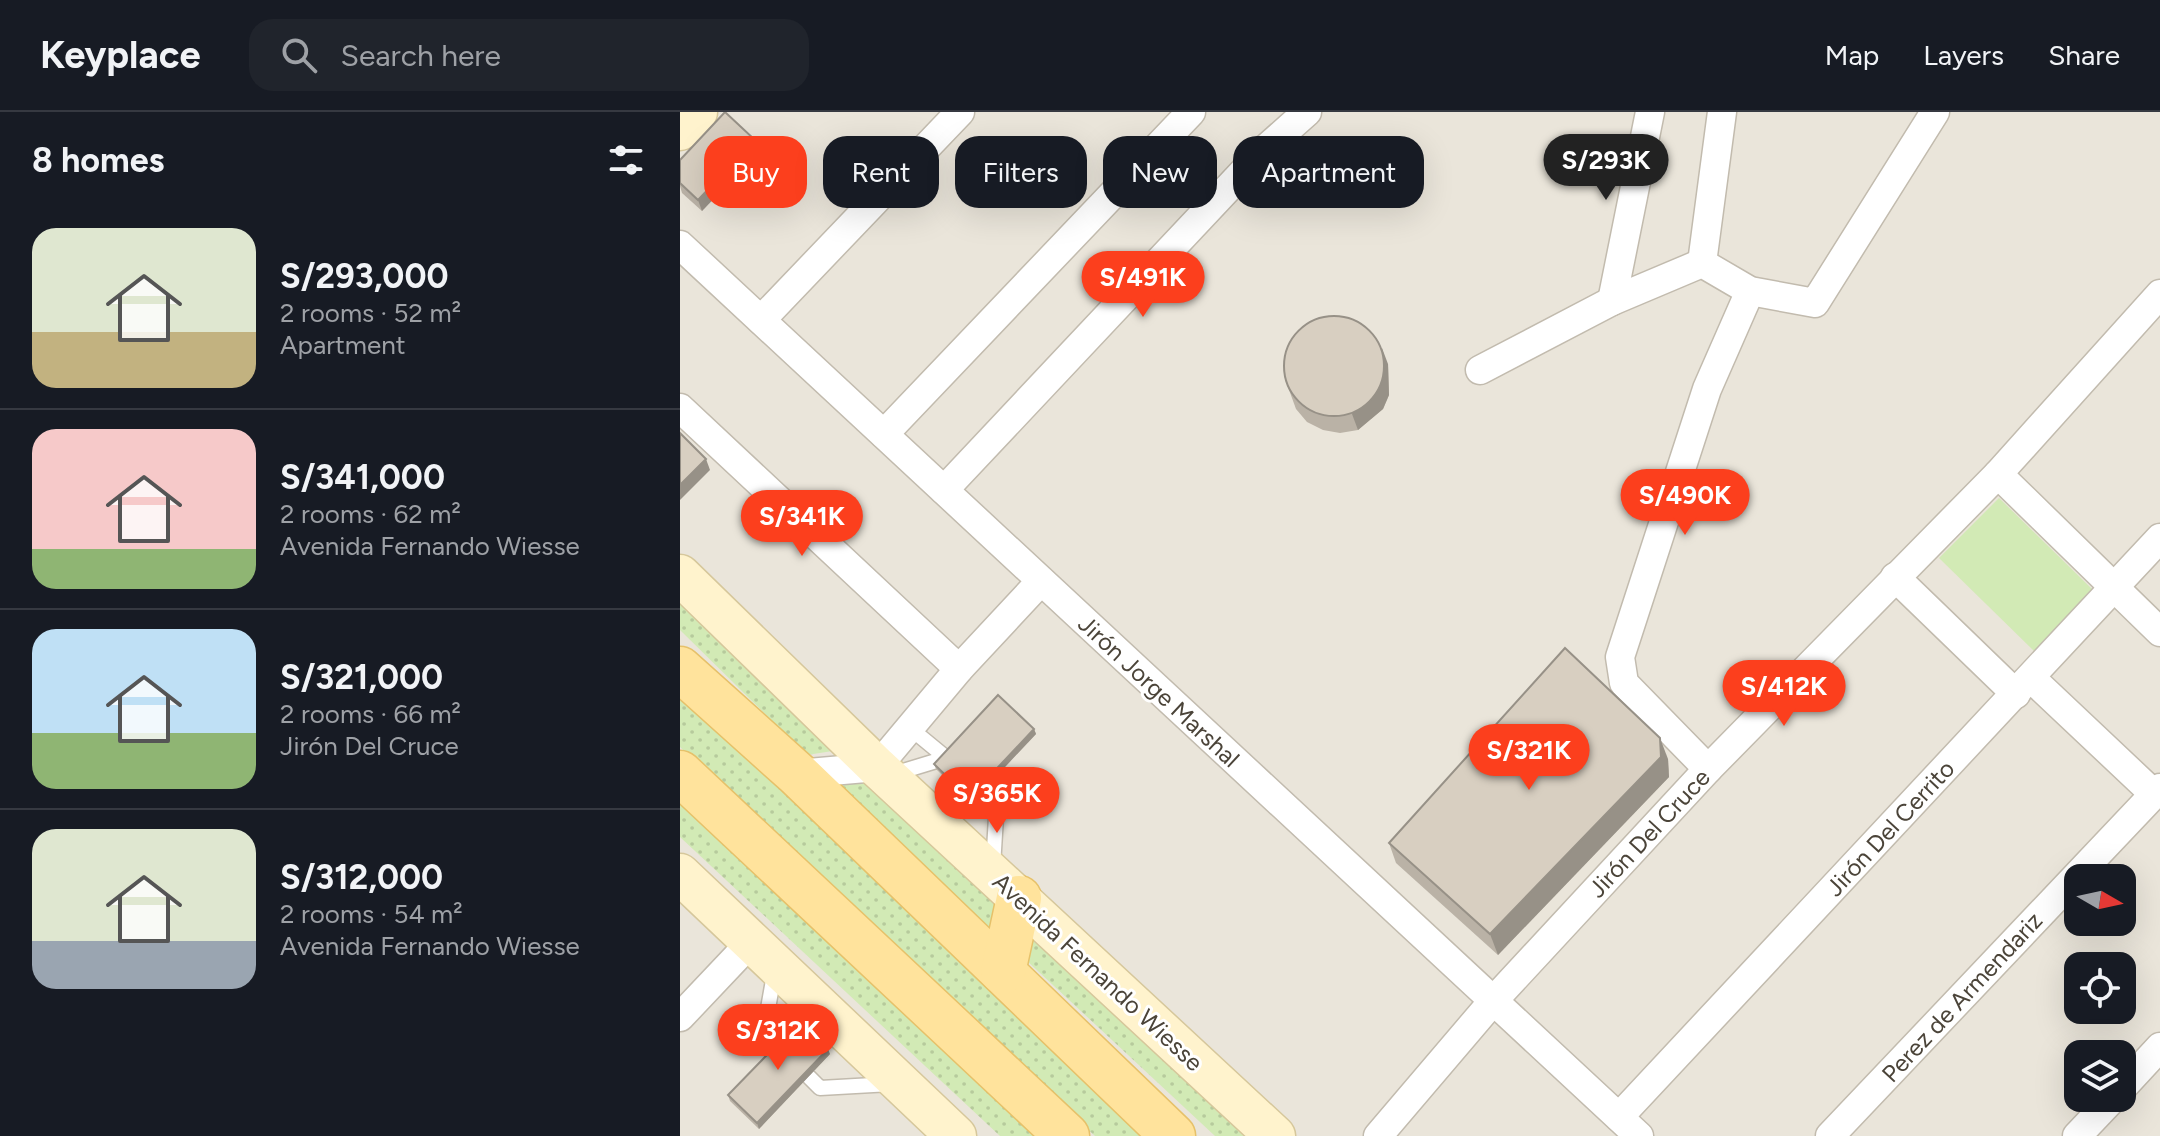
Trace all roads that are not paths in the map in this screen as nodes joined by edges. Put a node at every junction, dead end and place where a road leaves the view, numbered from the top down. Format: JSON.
{"nodes":[{"id":1,"x":697,"y":112,"type":"edge"},
{"id":2,"x":960,"y":112,"type":"edge"},
{"id":3,"x":1191,"y":112,"type":"edge"},
{"id":4,"x":1307,"y":112,"type":"edge"},
{"id":5,"x":1650,"y":112,"type":"edge"},
{"id":6,"x":1722,"y":112,"type":"edge"},
{"id":7,"x":1935,"y":112,"type":"edge"},
{"id":8,"x":680,"y":130,"type":"edge"},
{"id":9,"x":680,"y":245,"type":"edge"},
{"id":10,"x":1702,"y":263,"type":"junction"},
{"id":11,"x":1750,"y":291,"type":"junction"},
{"id":12,"x":2160,"y":294,"type":"edge"},
{"id":13,"x":1612,"y":301,"type":"junction"},
{"id":14,"x":761,"y":320,"type":"junction"},
{"id":15,"x":1480,"y":370,"type":"dead end"},
{"id":16,"x":680,"y":408,"type":"edge"},
{"id":17,"x":884,"y":434,"type":"junction"},
{"id":18,"x":1998,"y":474,"type":"junction"},
{"id":19,"x":944,"y":490,"type":"junction"},
{"id":20,"x":2160,"y":538,"type":"edge"},
{"id":21,"x":680,"y":575,"type":"edge"},
{"id":22,"x":1895,"y":577,"type":"junction"},
{"id":23,"x":1041,"y":581,"type":"junction"},
{"id":24,"x":2114,"y":586,"type":"junction"},
{"id":25,"x":2160,"y":632,"type":"edge"},
{"id":26,"x":680,"y":669,"type":"edge"},
{"id":27,"x":959,"y":669,"type":"junction"},
{"id":28,"x":2024,"y":686,"type":"junction"},
{"id":29,"x":910,"y":728,"type":"junction"},
{"id":30,"x":1708,"y":769,"type":"junction"},
{"id":31,"x":882,"y":771,"type":"junction"},
{"id":32,"x":680,"y":773,"type":"edge"},
{"id":33,"x":797,"y":774,"type":"junction"},
{"id":34,"x":984,"y":790,"type":"edge"},
{"id":35,"x":2157,"y":791,"type":"edge"},
{"id":36,"x":680,"y":874,"type":"edge"},
{"id":37,"x":1006,"y":886,"type":"junction"},
{"id":38,"x":763,"y":954,"type":"junction"},
{"id":39,"x":1003,"y":972,"type":"junction"},
{"id":40,"x":1493,"y":1001,"type":"junction"},
{"id":41,"x":680,"y":1017,"type":"edge"},
{"id":42,"x":2160,"y":1047,"type":"edge"},
{"id":43,"x":781,"y":1048,"type":"edge"},
{"id":44,"x":2136,"y":1073,"type":"edge"},
{"id":45,"x":809,"y":1077,"type":"edge"},
{"id":46,"x":899,"y":1083,"type":"junction"},
{"id":47,"x":2100,"y":1112,"type":"edge"},
{"id":48,"x":1629,"y":1127,"type":"edge"},
{"id":49,"x":956,"y":1136,"type":"edge"},
{"id":50,"x":1067,"y":1136,"type":"edge"},
{"id":51,"x":1173,"y":1136,"type":"edge"},
{"id":52,"x":1275,"y":1136,"type":"edge"},
{"id":53,"x":1378,"y":1136,"type":"edge"},
{"id":54,"x":1830,"y":1136,"type":"edge"},
{"id":55,"x":2077,"y":1136,"type":"edge"}],
"edges":[{"from":1,"to":8,"type":"main road"},
{"from":2,"to":14,"type":"street"},
{"from":3,"to":17,"type":"street"},
{"from":4,"to":19,"type":"street"},
{"from":5,"to":13,"type":"street"},
{"from":6,"to":10,"type":"street"},
{"from":7,"to":11,"type":"street"},
{"from":9,"to":14,"type":"street","name":"Jirón Jorge Marshal"},
{"from":10,"to":11,"type":"street"},
{"from":10,"to":13,"type":"street"},
{"from":11,"to":30,"type":"street"},
{"from":12,"to":18,"type":"street","name":"Jirón Del Cruce"},
{"from":13,"to":15,"type":"street"},
{"from":14,"to":17,"type":"street","name":"Jirón Jorge Marshal"},
{"from":16,"to":27,"type":"street"},
{"from":17,"to":19,"type":"street","name":"Jirón Jorge Marshal"},
{"from":18,"to":22,"type":"street","name":"Jirón Del Cruce"},
{"from":18,"to":24,"type":"street"},
{"from":19,"to":23,"type":"street","name":"Jirón Jorge Marshal"},
{"from":20,"to":24,"type":"street","name":"Jirón Del Cerrito"},
{"from":21,"to":31,"type":"main road","name":"Avenida Fernando Wiesse"},
{"from":22,"to":28,"type":"street"},
{"from":22,"to":30,"type":"street","name":"Jirón Del Cruce"},
{"from":23,"to":27,"type":"street"},
{"from":23,"to":40,"type":"street","name":"Jirón Jorge Marshal"},
{"from":24,"to":25,"type":"street"},
{"from":24,"to":28,"type":"street","name":"Jirón Del Cerrito"},
{"from":26,"to":33,"type":"main road"},
{"from":27,"to":29,"type":"street"},
{"from":28,"to":35,"type":"street"},
{"from":28,"to":48,"type":"street","name":"Jirón Del Cerrito"},
{"from":29,"to":31,"type":"street"},
{"from":29,"to":31,"type":"lane"},
{"from":30,"to":40,"type":"street","name":"Jirón Del Cruce"},
{"from":31,"to":33,"type":"street"},
{"from":31,"to":37,"type":"main road","name":"Avenida Fernando Wiesse"},
{"from":32,"to":50,"type":"main road"},
{"from":33,"to":39,"type":"main road"},
{"from":34,"to":37,"type":"lane"},
{"from":35,"to":54,"type":"street","name":"Perez de Armendariz"},
{"from":36,"to":38,"type":"main road"},
{"from":37,"to":39,"type":"main road"},
{"from":37,"to":52,"type":"main road","name":"Avenida Fernando Wiesse"},
{"from":38,"to":41,"type":"street"},
{"from":38,"to":43,"type":"lane"},
{"from":38,"to":46,"type":"main road"},
{"from":39,"to":51,"type":"main road"},
{"from":40,"to":48,"type":"street","name":"Jirón Jorge Marshal"},
{"from":40,"to":53,"type":"street","name":"Jirón Del Cruce"},
{"from":42,"to":44,"type":"street"},
{"from":45,"to":46,"type":"lane"},
{"from":46,"to":49,"type":"main road"},
{"from":47,"to":55,"type":"street"}]}
